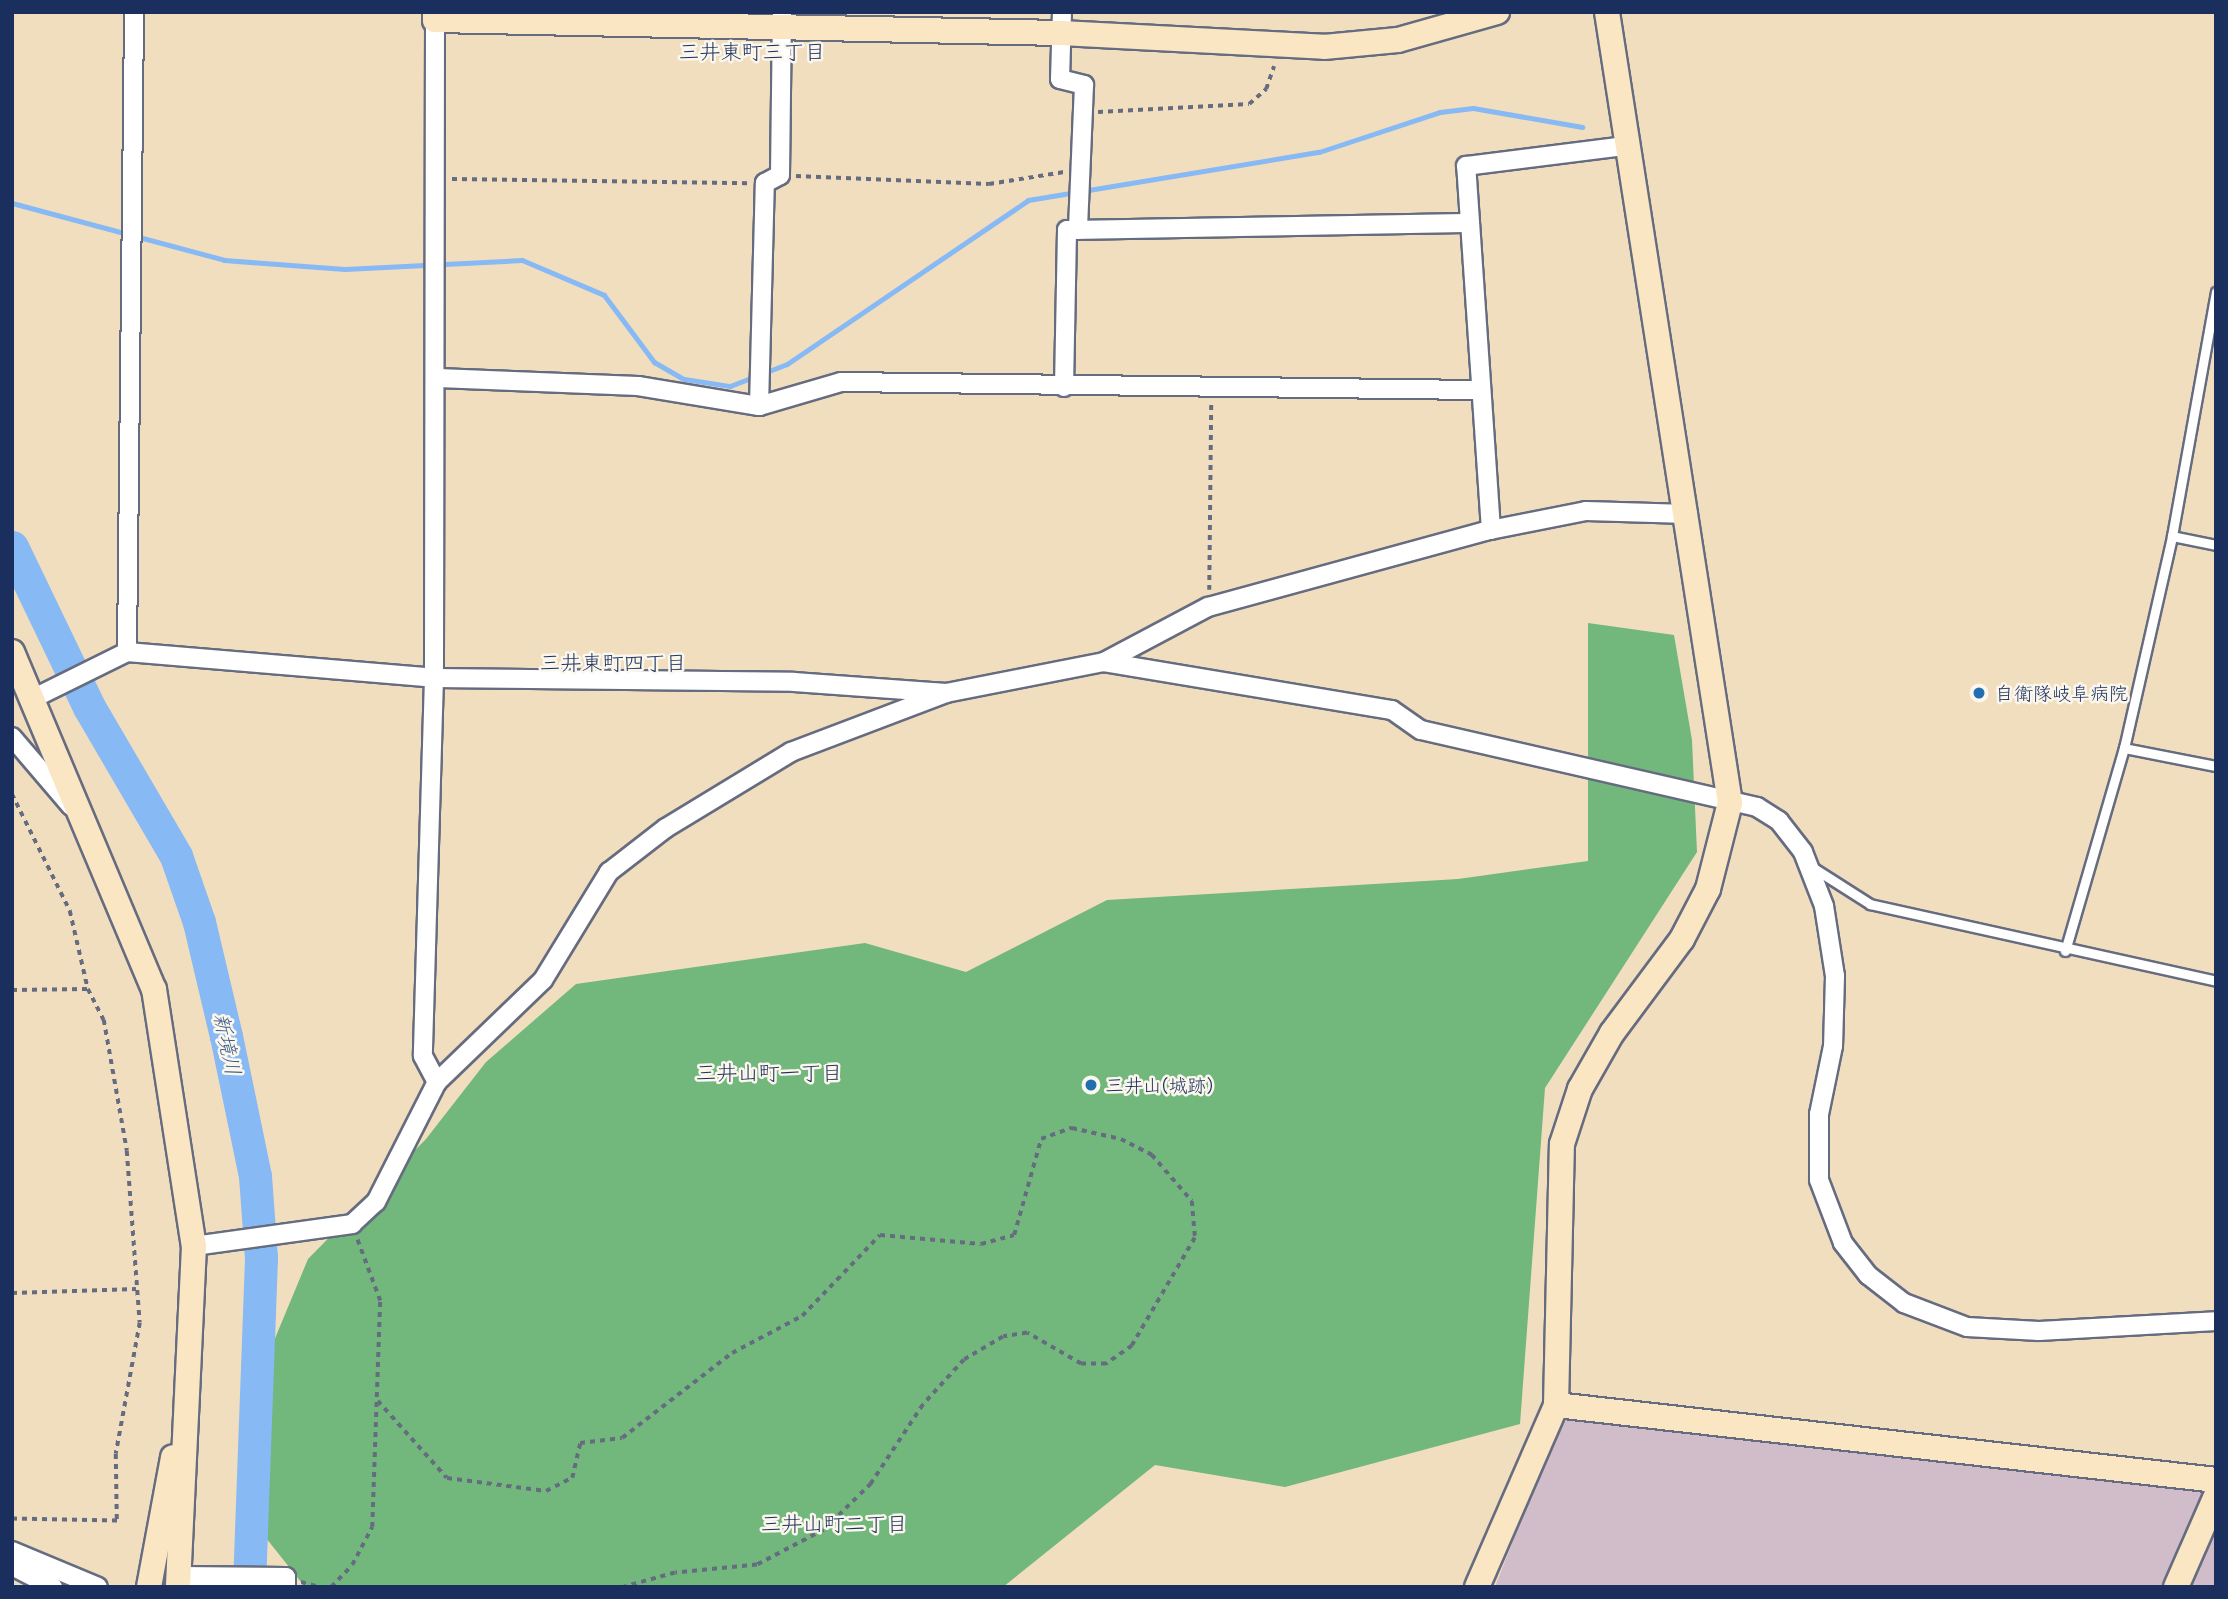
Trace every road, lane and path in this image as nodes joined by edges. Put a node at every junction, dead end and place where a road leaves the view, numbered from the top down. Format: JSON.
{"nodes":[{"id":1,"x":134,"y":12,"type":"edge"},
{"id":2,"x":1497,"y":12,"type":"edge"},
{"id":3,"x":1607,"y":12,"type":"edge"},
{"id":4,"x":435,"y":16,"type":"edge"},
{"id":5,"x":782,"y":20,"type":"edge"},
{"id":6,"x":1062,"y":23,"type":"edge"},
{"id":7,"x":1281,"y":44,"type":"junction"},
{"id":8,"x":1084,"y":113,"type":"junction"},
{"id":9,"x":1625,"y":146,"type":"junction"},
{"id":10,"x":1079,"y":169,"type":"junction"},
{"id":11,"x":437,"y":178,"type":"junction"},
{"id":12,"x":773,"y":179,"type":"junction"},
{"id":13,"x":1471,"y":223,"type":"junction"},
{"id":14,"x":1078,"y":230,"type":"junction"},
{"id":15,"x":2216,"y":292,"type":"edge"},
{"id":16,"x":438,"y":378,"type":"junction"},
{"id":17,"x":1064,"y":387,"type":"junction"},
{"id":18,"x":1211,"y":389,"type":"junction"},
{"id":19,"x":1476,"y":390,"type":"junction"},
{"id":20,"x":759,"y":406,"type":"junction"},
{"id":21,"x":1688,"y":514,"type":"junction"},
{"id":22,"x":1490,"y":530,"type":"junction"},
{"id":23,"x":2172,"y":536,"type":"junction"},
{"id":24,"x":2216,"y":545,"type":"edge"},
{"id":25,"x":1208,"y":607,"type":"junction"},
{"id":26,"x":12,"y":653,"type":"edge"},
{"id":27,"x":122,"y":654,"type":"junction"},
{"id":28,"x":1104,"y":662,"type":"junction"},
{"id":29,"x":434,"y":678,"type":"junction"},
{"id":30,"x":946,"y":693,"type":"junction"},
{"id":31,"x":40,"y":695,"type":"junction"},
{"id":32,"x":12,"y":737,"type":"edge"},
{"id":33,"x":2124,"y":748,"type":"junction"},
{"id":34,"x":2216,"y":766,"type":"edge"},
{"id":35,"x":12,"y":794,"type":"edge"},
{"id":36,"x":1730,"y":803,"type":"junction"},
{"id":37,"x":76,"y":813,"type":"junction"},
{"id":38,"x":1808,"y":865,"type":"junction"},
{"id":39,"x":2065,"y":951,"type":"junction"},
{"id":40,"x":2216,"y":981,"type":"edge"},
{"id":41,"x":88,"y":989,"type":"junction"},
{"id":42,"x":12,"y":990,"type":"edge"},
{"id":43,"x":437,"y":1082,"type":"junction"},
{"id":44,"x":352,"y":1224,"type":"junction"},
{"id":45,"x":202,"y":1245,"type":"junction"},
{"id":46,"x":136,"y":1289,"type":"junction"},
{"id":47,"x":12,"y":1293,"type":"edge"},
{"id":48,"x":2216,"y":1321,"type":"edge"},
{"id":49,"x":378,"y":1401,"type":"junction"},
{"id":50,"x":1556,"y":1405,"type":"junction"},
{"id":51,"x":184,"y":1438,"type":"junction"},
{"id":52,"x":2216,"y":1480,"type":"edge"},
{"id":53,"x":2216,"y":1496,"type":"edge"},
{"id":54,"x":12,"y":1519,"type":"edge"},
{"id":55,"x":12,"y":1551,"type":"edge"},
{"id":56,"x":12,"y":1566,"type":"edge"},
{"id":57,"x":178,"y":1581,"type":"edge"},
{"id":58,"x":286,"y":1582,"type":"edge"},
{"id":59,"x":53,"y":1587,"type":"edge"},
{"id":60,"x":98,"y":1587,"type":"edge"},
{"id":61,"x":149,"y":1587,"type":"edge"},
{"id":62,"x":331,"y":1587,"type":"edge"},
{"id":63,"x":624,"y":1587,"type":"edge"},
{"id":64,"x":1477,"y":1587,"type":"edge"},
{"id":65,"x":2176,"y":1587,"type":"edge"}],
"edges":[{"from":1,"to":27,"type":"street"},
{"from":2,"to":7,"type":"street"},
{"from":3,"to":9,"type":"street"},
{"from":4,"to":5,"type":"street"},
{"from":4,"to":11,"type":"street"},
{"from":5,"to":6,"type":"street"},
{"from":5,"to":12,"type":"street"},
{"from":6,"to":7,"type":"street"},
{"from":6,"to":8,"type":"street"},
{"from":7,"to":8,"type":"path"},
{"from":8,"to":10,"type":"street"},
{"from":9,"to":13,"type":"street"},
{"from":9,"to":21,"type":"street"},
{"from":10,"to":12,"type":"path"},
{"from":10,"to":14,"type":"street"},
{"from":11,"to":12,"type":"path"},
{"from":11,"to":16,"type":"street"},
{"from":12,"to":20,"type":"street"},
{"from":13,"to":14,"type":"street"},
{"from":13,"to":19,"type":"street"},
{"from":14,"to":17,"type":"street"},
{"from":15,"to":23,"type":"lane"},
{"from":16,"to":20,"type":"street"},
{"from":16,"to":29,"type":"street"},
{"from":17,"to":18,"type":"street"},
{"from":17,"to":20,"type":"street"},
{"from":18,"to":19,"type":"street"},
{"from":18,"to":25,"type":"path"},
{"from":19,"to":22,"type":"street"},
{"from":21,"to":22,"type":"street"},
{"from":21,"to":36,"type":"street"},
{"from":22,"to":25,"type":"street"},
{"from":23,"to":24,"type":"lane"},
{"from":23,"to":33,"type":"lane"},
{"from":25,"to":28,"type":"street"},
{"from":26,"to":31,"type":"street"},
{"from":27,"to":29,"type":"street"},
{"from":27,"to":31,"type":"street"},
{"from":28,"to":30,"type":"street"},
{"from":28,"to":36,"type":"street"},
{"from":29,"to":30,"type":"street"},
{"from":29,"to":43,"type":"street"},
{"from":30,"to":43,"type":"street"},
{"from":31,"to":37,"type":"street"},
{"from":32,"to":37,"type":"street"},
{"from":33,"to":34,"type":"lane"},
{"from":33,"to":39,"type":"lane"},
{"from":35,"to":41,"type":"path"},
{"from":36,"to":38,"type":"street"},
{"from":36,"to":50,"type":"street"},
{"from":37,"to":45,"type":"street"},
{"from":38,"to":39,"type":"lane"},
{"from":38,"to":48,"type":"street"},
{"from":39,"to":40,"type":"lane"},
{"from":41,"to":42,"type":"path"},
{"from":41,"to":46,"type":"path"},
{"from":43,"to":44,"type":"street"},
{"from":44,"to":45,"type":"street"},
{"from":44,"to":49,"type":"path"},
{"from":45,"to":51,"type":"street"},
{"from":46,"to":47,"type":"path"},
{"from":46,"to":54,"type":"path"},
{"from":49,"to":62,"type":"path"},
{"from":49,"to":63,"type":"path"},
{"from":50,"to":52,"type":"street"},
{"from":50,"to":64,"type":"street"},
{"from":51,"to":57,"type":"street"},
{"from":51,"to":61,"type":"street"},
{"from":53,"to":65,"type":"street"},
{"from":55,"to":60,"type":"street"},
{"from":56,"to":59,"type":"street"},
{"from":57,"to":58,"type":"street"}]}
